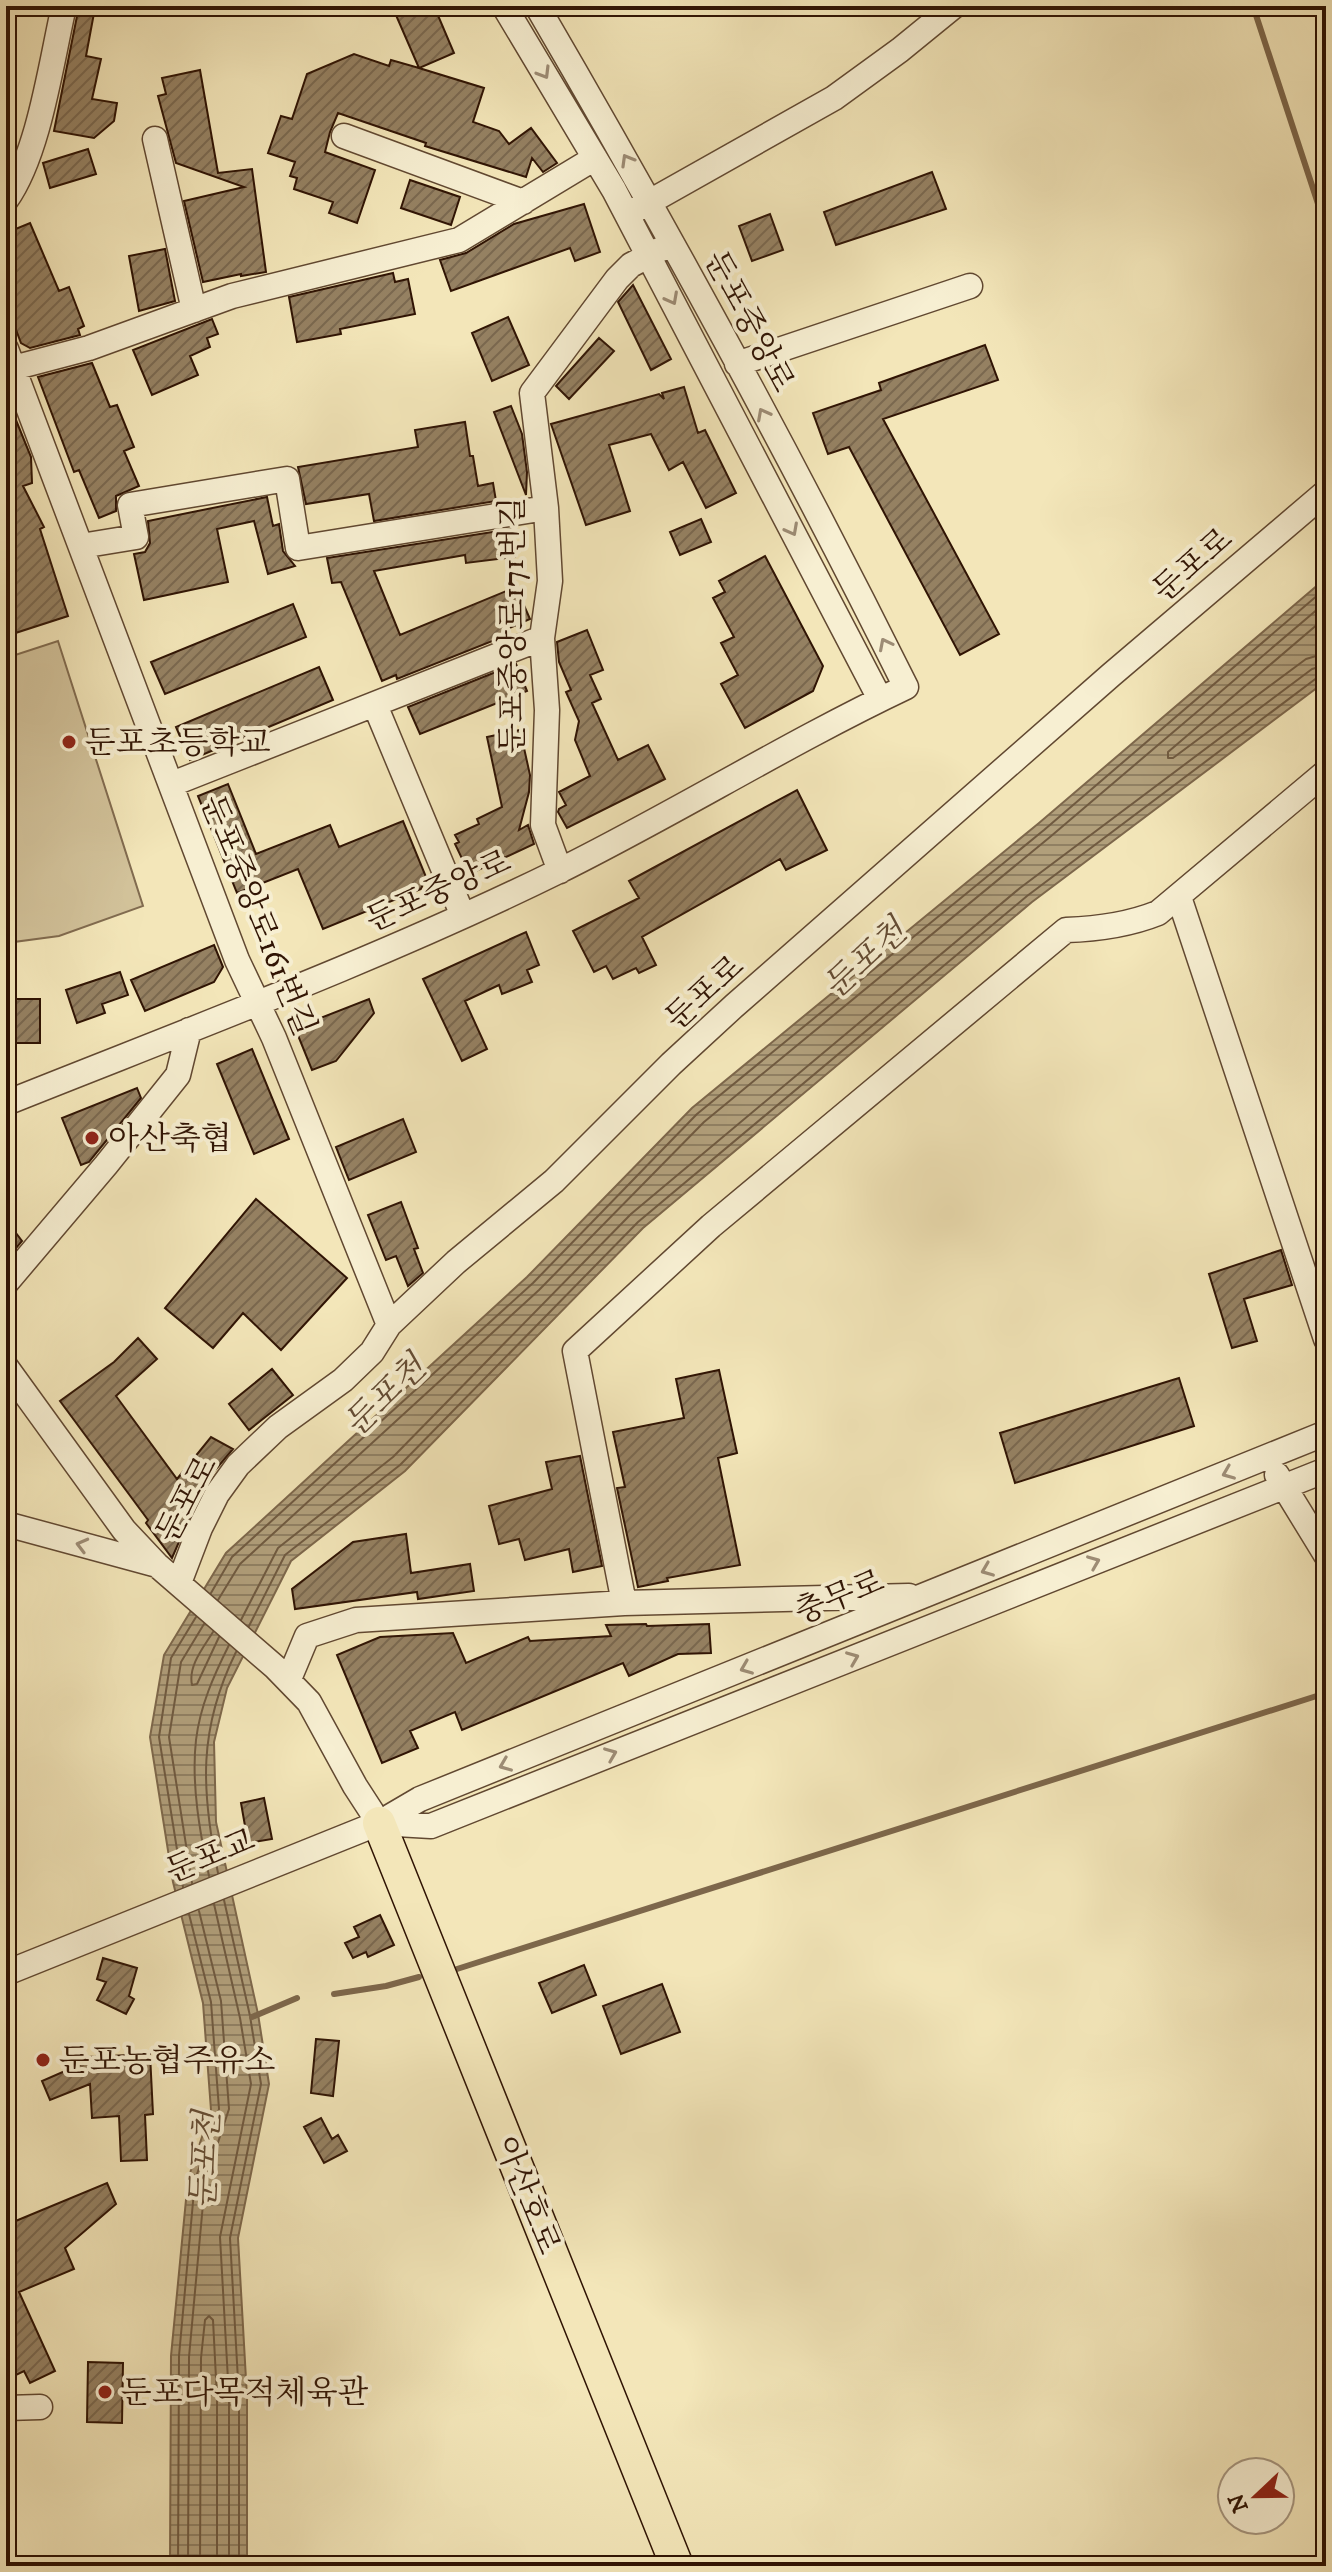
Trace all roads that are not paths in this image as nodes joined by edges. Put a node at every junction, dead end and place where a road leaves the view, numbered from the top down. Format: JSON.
{"nodes":[{"id":1,"x":64,"y":6,"type":"edge"},
{"id":2,"x":504,"y":6,"type":"edge"},
{"id":3,"x":537,"y":6,"type":"edge"},
{"id":4,"x":954,"y":6,"type":"edge"},
{"id":5,"x":344,"y":136,"type":"dead end"},
{"id":6,"x":155,"y":139,"type":"dead end"},
{"id":7,"x":595,"y":158,"type":"junction"},
{"id":8,"x":6,"y":200,"type":"edge"},
{"id":9,"x":650,"y":201,"type":"junction"},
{"id":10,"x":523,"y":202,"type":"junction"},
{"id":11,"x":628,"y":215,"type":"junction"},
{"id":12,"x":673,"y":243,"type":"junction"},
{"id":13,"x":649,"y":255,"type":"junction"},
{"id":14,"x":970,"y":286,"type":"dead end"},
{"id":15,"x":194,"y":310,"type":"junction"},
{"id":16,"x":8,"y":364,"type":"edge"},
{"id":17,"x":737,"y":364,"type":"junction"},
{"id":18,"x":1326,"y":492,"type":"edge"},
{"id":19,"x":546,"y":508,"type":"junction"},
{"id":20,"x":81,"y":546,"type":"junction"},
{"id":21,"x":542,"y":638,"type":"junction"},
{"id":22,"x":880,"y":699,"type":"junction"},
{"id":23,"x":375,"y":705,"type":"junction"},
{"id":24,"x":1326,"y":772,"type":"edge"},
{"id":25,"x":172,"y":784,"type":"junction"},
{"id":26,"x":560,"y":871,"type":"junction"},
{"id":27,"x":1179,"y":897,"type":"junction"},
{"id":28,"x":463,"y":916,"type":"junction"},
{"id":29,"x":257,"y":1003,"type":"junction"},
{"id":30,"x":189,"y":1030,"type":"junction"},
{"id":31,"x":6,"y":1103,"type":"edge"},
{"id":32,"x":6,"y":1283,"type":"edge"},
{"id":33,"x":389,"y":1325,"type":"junction"},
{"id":34,"x":1326,"y":1339,"type":"edge"},
{"id":35,"x":6,"y":1367,"type":"edge"},
{"id":36,"x":1326,"y":1433,"type":"edge"},
{"id":37,"x":1266,"y":1458,"type":"junction"},
{"id":38,"x":1326,"y":1470,"type":"edge"},
{"id":39,"x":1285,"y":1486,"type":"junction"},
{"id":40,"x":6,"y":1524,"type":"edge"},
{"id":41,"x":1326,"y":1555,"type":"edge"},
{"id":42,"x":157,"y":1565,"type":"junction"},
{"id":43,"x":183,"y":1586,"type":"junction"},
{"id":44,"x":923,"y":1596,"type":"junction"},
{"id":45,"x":624,"y":1603,"type":"junction"},
{"id":46,"x":282,"y":1673,"type":"junction"},
{"id":47,"x":379,"y":1823,"type":"junction"},
{"id":48,"x":315,"y":1847,"type":"joint"},
{"id":49,"x":6,"y":1973,"type":"edge"},
{"id":50,"x":40,"y":2407,"type":"dead end"},
{"id":51,"x":6,"y":2408,"type":"edge"},
{"id":52,"x":677,"y":2566,"type":"edge"}],
"edges":[{"from":1,"to":8,"type":"street"},
{"from":2,"to":7,"type":"street","name":"둔포중앙로","one_way":true},
{"from":9,"to":3,"type":"street","name":"둔포중앙로","one_way":true},
{"from":4,"to":9,"type":"street"},
{"from":5,"to":10,"type":"street"},
{"from":6,"to":15,"type":"street"},
{"from":7,"to":10,"type":"street"},
{"from":7,"to":11,"type":"street","name":"둔포중앙로"},
{"from":9,"to":11,"type":"street"},
{"from":9,"to":12,"type":"street","name":"둔포중앙로"},
{"from":10,"to":15,"type":"street"},
{"from":11,"to":13,"type":"street","name":"둔포중앙로"},
{"from":12,"to":13,"type":"street","name":"둔포중앙로171번길"},
{"from":12,"to":17,"type":"street","name":"둔포중앙로"},
{"from":13,"to":19,"type":"street","name":"둔포중앙로171번길"},
{"from":13,"to":22,"type":"street","name":"둔포중앙로","one_way":true},
{"from":14,"to":17,"type":"street"},
{"from":15,"to":16,"type":"street"},
{"from":16,"to":20,"type":"street","name":"둔포중앙로161번길"},
{"from":22,"to":17,"type":"street","name":"둔포중앙로","one_way":true},
{"from":18,"to":33,"type":"street","name":"둔포로"},
{"from":19,"to":20,"type":"street"},
{"from":19,"to":21,"type":"street","name":"둔포중앙로171번길"},
{"from":20,"to":25,"type":"street","name":"둔포중앙로161번길"},
{"from":21,"to":23,"type":"street"},
{"from":21,"to":26,"type":"street","name":"둔포중앙로171번길"},
{"from":22,"to":26,"type":"street","name":"둔포중앙로"},
{"from":23,"to":25,"type":"street"},
{"from":23,"to":28,"type":"street"},
{"from":24,"to":27,"type":"street"},
{"from":25,"to":29,"type":"street","name":"둔포중앙로161번길"},
{"from":26,"to":28,"type":"street","name":"둔포중앙로"},
{"from":27,"to":34,"type":"street"},
{"from":27,"to":45,"type":"street"},
{"from":28,"to":29,"type":"street","name":"둔포중앙로"},
{"from":29,"to":30,"type":"street","name":"둔포중앙로"},
{"from":29,"to":33,"type":"street","name":"둔포중앙로161번길"},
{"from":30,"to":31,"type":"street","name":"둔포중앙로"},
{"from":30,"to":32,"type":"street"},
{"from":33,"to":43,"type":"street","name":"둔포로"},
{"from":35,"to":42,"type":"street","name":"둔포로"},
{"from":36,"to":37,"type":"street","name":"충무로"},
{"from":37,"to":39,"type":"street"},
{"from":37,"to":44,"type":"street","name":"충무로","one_way":true},
{"from":38,"to":39,"type":"street","name":"충무로"},
{"from":39,"to":41,"type":"street"},
{"from":47,"to":39,"type":"street","name":"충무로","one_way":true},
{"from":42,"to":40,"type":"street","one_way":true},
{"from":42,"to":43,"type":"street","name":"둔포로"},
{"from":43,"to":46,"type":"street"},
{"from":44,"to":45,"type":"street"},
{"from":44,"to":47,"type":"street","name":"충무로","one_way":true},
{"from":45,"to":46,"type":"street"},
{"from":46,"to":47,"type":"street"},
{"from":47,"to":48,"type":"street","name":"충무로"},
{"from":47,"to":52,"type":"main road","name":"아산호로"},
{"from":48,"to":49,"type":"street","name":"둔포교"},
{"from":50,"to":51,"type":"street"}]}
